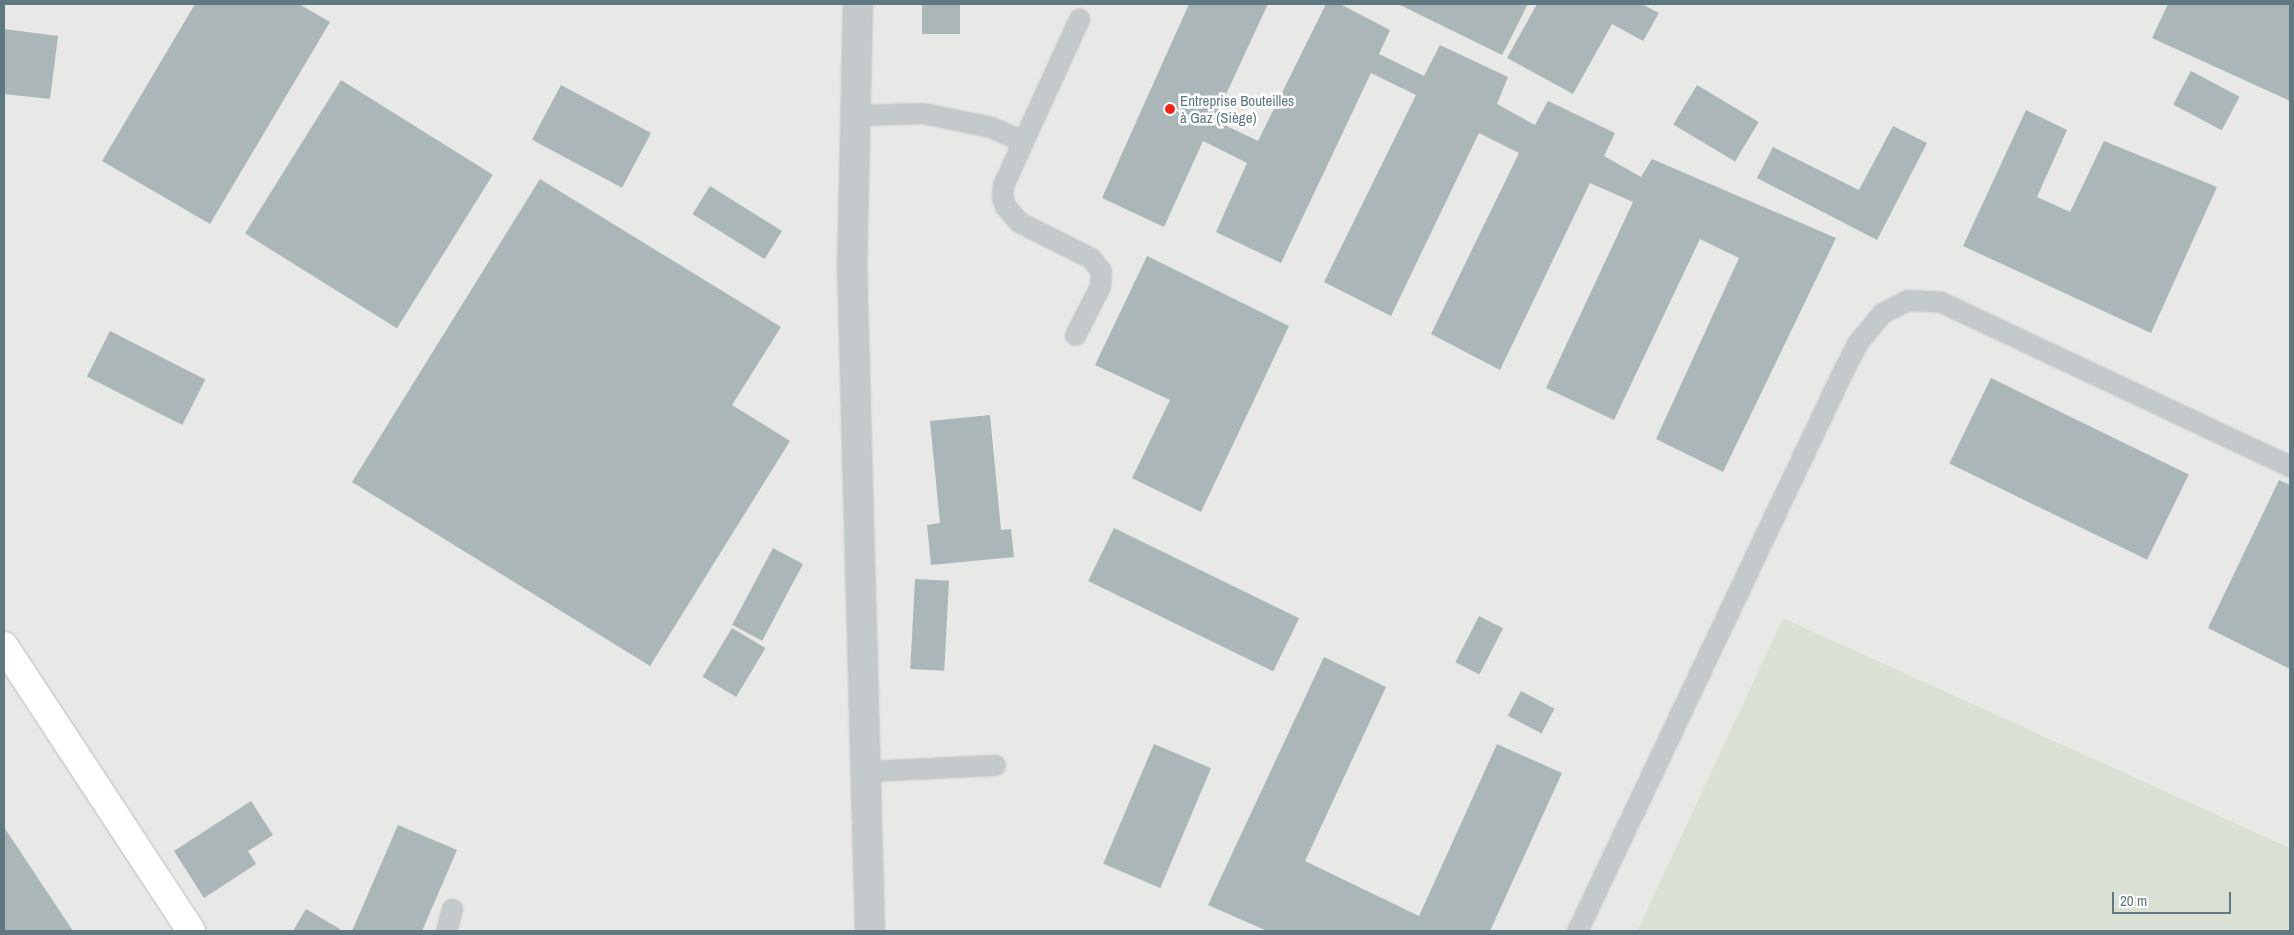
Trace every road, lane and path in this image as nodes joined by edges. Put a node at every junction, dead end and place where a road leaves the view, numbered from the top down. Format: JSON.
{"nodes":[{"id":1,"x":858,"y":4,"type":"edge"},
{"id":2,"x":1079,"y":19,"type":"dead end"},
{"id":3,"x":855,"y":115,"type":"junction"},
{"id":4,"x":1024,"y":141,"type":"junction"},
{"id":5,"x":1075,"y":335,"type":"dead end"},
{"id":6,"x":2290,"y":466,"type":"edge"},
{"id":7,"x":4,"y":646,"type":"edge"},
{"id":8,"x":995,"y":765,"type":"dead end"},
{"id":9,"x":866,"y":771,"type":"junction"},
{"id":10,"x":452,"y":909,"type":"dead end"},
{"id":11,"x":190,"y":931,"type":"edge"},
{"id":12,"x":446,"y":931,"type":"edge"},
{"id":13,"x":870,"y":931,"type":"edge"},
{"id":14,"x":1577,"y":931,"type":"edge"}],
"edges":[{"from":1,"to":3,"type":"street"},
{"from":2,"to":4,"type":"lane"},
{"from":3,"to":4,"type":"lane"},
{"from":3,"to":9,"type":"street"},
{"from":4,"to":5,"type":"lane"},
{"from":6,"to":14,"type":"lane"},
{"from":7,"to":11,"type":"main road"},
{"from":8,"to":9,"type":"lane"},
{"from":9,"to":13,"type":"street"},
{"from":10,"to":12,"type":"lane"}]}
